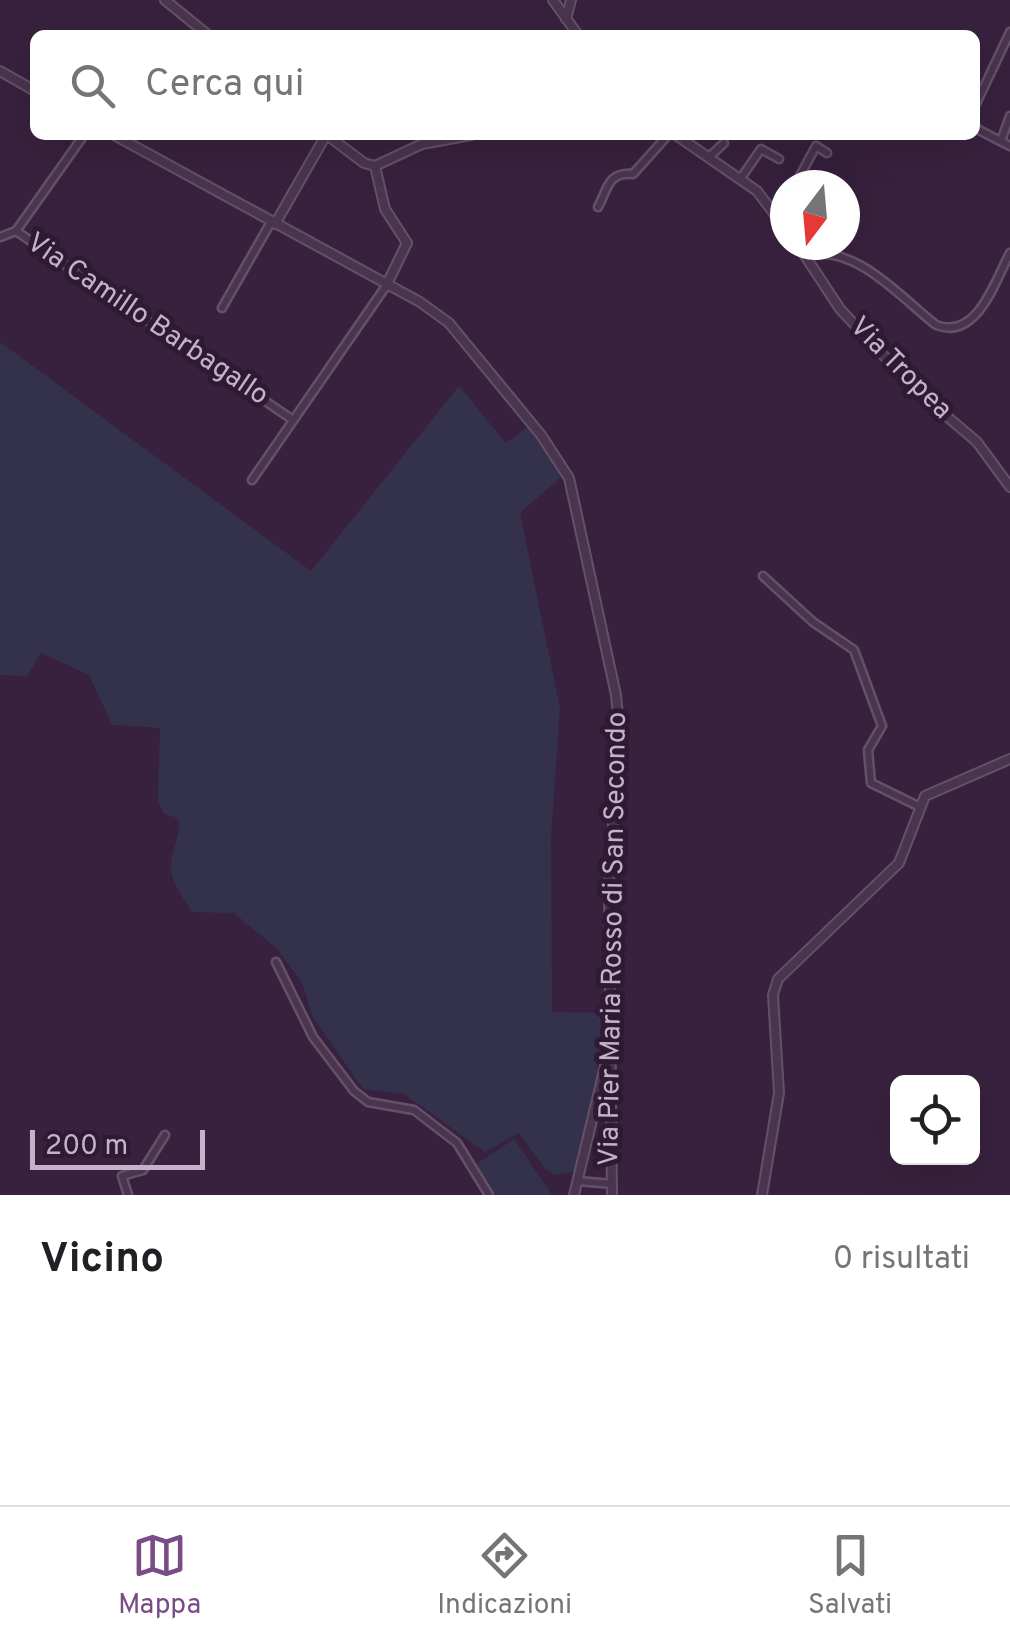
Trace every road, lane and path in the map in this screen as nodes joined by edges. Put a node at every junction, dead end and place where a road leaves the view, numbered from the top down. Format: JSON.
{"nodes":[{"id":1,"x":166,"y":0,"type":"edge"},
{"id":2,"x":553,"y":0,"type":"edge"},
{"id":3,"x":572,"y":0,"type":"edge"},
{"id":4,"x":566,"y":20,"type":"junction"},
{"id":5,"x":202,"y":30,"type":"edge"},
{"id":6,"x":571,"y":30,"type":"edge"},
{"id":7,"x":1010,"y":32,"type":"edge"},
{"id":8,"x":0,"y":71,"type":"edge"},
{"id":9,"x":30,"y":88,"type":"edge"},
{"id":10,"x":980,"y":95,"type":"edge"},
{"id":11,"x":1010,"y":116,"type":"edge"},
{"id":12,"x":980,"y":131,"type":"edge"},
{"id":13,"x":80,"y":140,"type":"edge"},
{"id":14,"x":123,"y":140,"type":"edge"},
{"id":15,"x":324,"y":140,"type":"edge"},
{"id":16,"x":333,"y":140,"type":"edge"},
{"id":17,"x":444,"y":140,"type":"edge"},
{"id":18,"x":664,"y":140,"type":"edge"},
{"id":19,"x":684,"y":140,"type":"edge"},
{"id":20,"x":1000,"y":141,"type":"junction"},
{"id":21,"x":724,"y":143,"type":"dead end"},
{"id":22,"x":1010,"y":146,"type":"edge"},
{"id":23,"x":827,"y":153,"type":"dead end"},
{"id":24,"x":709,"y":157,"type":"junction"},
{"id":25,"x":780,"y":159,"type":"dead end"},
{"id":26,"x":375,"y":168,"type":"junction"},
{"id":27,"x":803,"y":170,"type":"edge"},
{"id":28,"x":741,"y":178,"type":"junction"},
{"id":29,"x":598,"y":208,"type":"dead end"},
{"id":30,"x":770,"y":209,"type":"edge"},
{"id":31,"x":273,"y":223,"type":"junction"},
{"id":32,"x":16,"y":231,"type":"junction"},
{"id":33,"x":0,"y":238,"type":"edge"},
{"id":34,"x":1010,"y":253,"type":"edge"},
{"id":35,"x":809,"y":260,"type":"edge"},
{"id":36,"x":850,"y":260,"type":"edge"},
{"id":37,"x":386,"y":286,"type":"junction"},
{"id":38,"x":222,"y":308,"type":"dead end"},
{"id":39,"x":293,"y":420,"type":"junction"},
{"id":40,"x":252,"y":480,"type":"dead end"},
{"id":41,"x":1010,"y":486,"type":"edge"},
{"id":42,"x":763,"y":576,"type":"dead end"},
{"id":43,"x":1010,"y":759,"type":"edge"},
{"id":44,"x":920,"y":807,"type":"junction"},
{"id":45,"x":276,"y":962,"type":"dead end"},
{"id":46,"x":610,"y":1024,"type":"junction"},
{"id":47,"x":592,"y":1120,"type":"junction"},
{"id":48,"x":612,"y":1125,"type":"junction"},
{"id":49,"x":165,"y":1134,"type":"dead end"},
{"id":50,"x":578,"y":1181,"type":"junction"},
{"id":51,"x":612,"y":1184,"type":"junction"},
{"id":52,"x":128,"y":1195,"type":"edge"},
{"id":53,"x":489,"y":1195,"type":"edge"},
{"id":54,"x":574,"y":1195,"type":"edge"},
{"id":55,"x":612,"y":1195,"type":"edge"},
{"id":56,"x":762,"y":1195,"type":"edge"}],
"edges":[{"from":1,"to":5,"type":"street"},
{"from":2,"to":4,"type":"street"},
{"from":3,"to":4,"type":"street"},
{"from":4,"to":6,"type":"street"},
{"from":7,"to":10,"type":"street"},
{"from":8,"to":9,"type":"street"},
{"from":11,"to":20,"type":"street"},
{"from":12,"to":20,"type":"street"},
{"from":13,"to":32,"type":"street"},
{"from":14,"to":31,"type":"street","name":"Via Pier Maria Rosso di San Secondo"},
{"from":15,"to":31,"type":"street"},
{"from":16,"to":26,"type":"street"},
{"from":17,"to":26,"type":"street"},
{"from":18,"to":29,"type":"street"},
{"from":19,"to":24,"type":"street"},
{"from":20,"to":22,"type":"street"},
{"from":21,"to":24,"type":"street"},
{"from":23,"to":27,"type":"street"},
{"from":24,"to":28,"type":"street"},
{"from":25,"to":28,"type":"street"},
{"from":26,"to":37,"type":"street","name":"Via Camillo Barbagallo"},
{"from":28,"to":30,"type":"street"},
{"from":31,"to":37,"type":"street","name":"Via Pier Maria Rosso di San Secondo"},
{"from":31,"to":38,"type":"street"},
{"from":32,"to":33,"type":"street","name":"Via Camillo Barbagallo"},
{"from":32,"to":39,"type":"street","name":"Via Camillo Barbagallo"},
{"from":34,"to":36,"type":"street"},
{"from":35,"to":41,"type":"street","name":"Via Tropea"},
{"from":37,"to":39,"type":"street","name":"Via Camillo Barbagallo"},
{"from":37,"to":46,"type":"street","name":"Via Pier Maria Rosso di San Secondo"},
{"from":39,"to":40,"type":"street","name":"Via Camillo Barbagallo"},
{"from":42,"to":44,"type":"street"},
{"from":43,"to":44,"type":"street"},
{"from":44,"to":56,"type":"street"},
{"from":45,"to":53,"type":"street"},
{"from":46,"to":47,"type":"street"},
{"from":46,"to":48,"type":"street","name":"Via Pier Maria Rosso di San Secondo"},
{"from":47,"to":48,"type":"street"},
{"from":47,"to":50,"type":"street"},
{"from":48,"to":51,"type":"street","name":"Via Pier Maria Rosso di San Secondo"},
{"from":49,"to":52,"type":"street"},
{"from":50,"to":51,"type":"street"},
{"from":50,"to":54,"type":"street"},
{"from":51,"to":55,"type":"street","name":"Via Pier Maria Rosso di San Secondo"}]}
